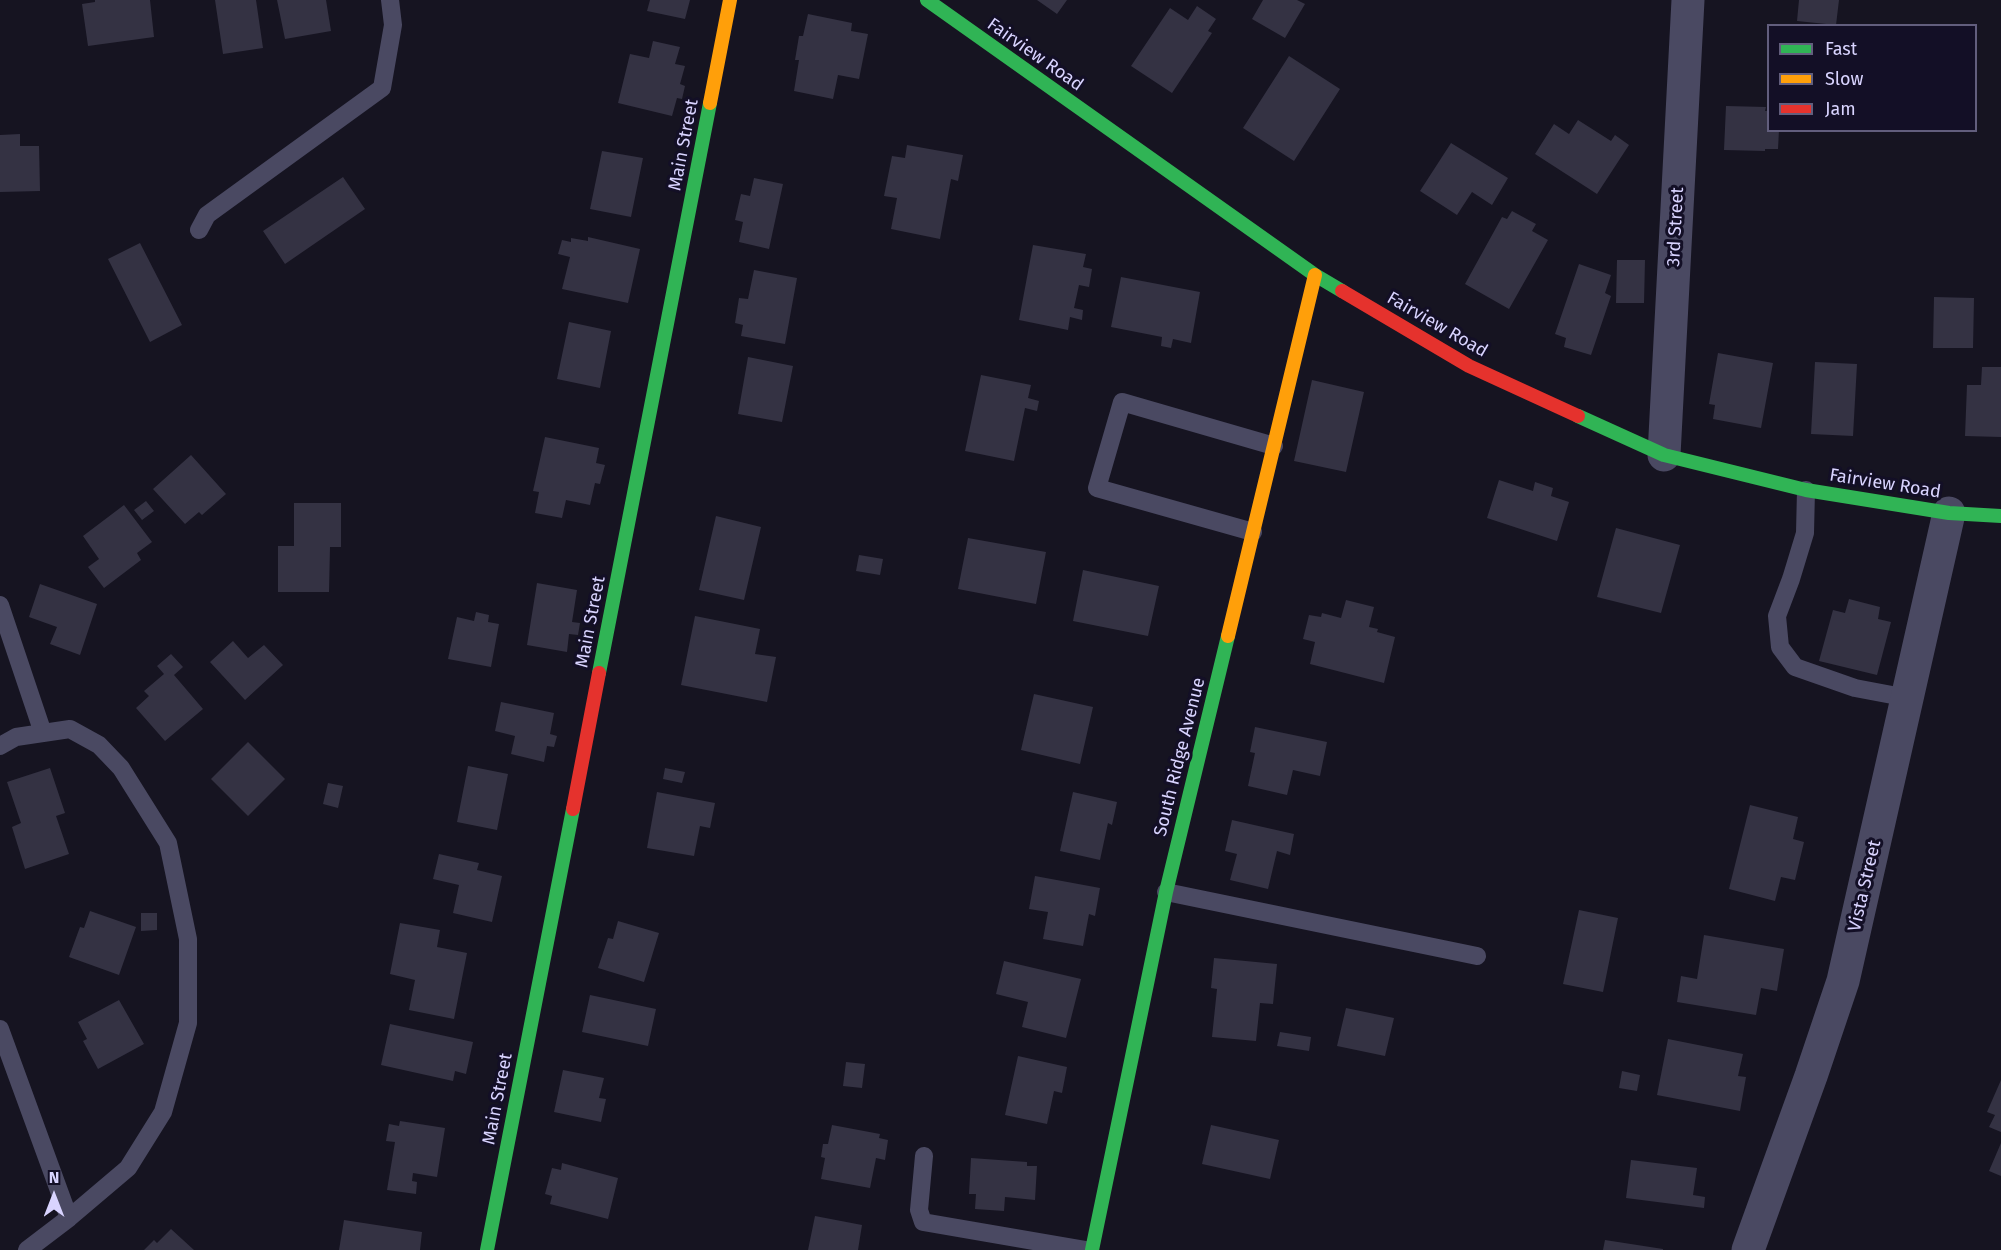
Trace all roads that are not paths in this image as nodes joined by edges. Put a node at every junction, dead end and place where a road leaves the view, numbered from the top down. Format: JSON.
{"nodes":[{"id":1,"x":390,"y":0,"type":"edge"},
{"id":2,"x":730,"y":0,"type":"edge"},
{"id":3,"x":927,"y":0,"type":"edge"},
{"id":4,"x":1688,"y":0,"type":"edge"},
{"id":5,"x":199,"y":230,"type":"dead end"},
{"id":6,"x":1315,"y":275,"type":"junction"},
{"id":7,"x":1274,"y":446,"type":"junction"},
{"id":8,"x":1664,"y":454,"type":"junction"},
{"id":9,"x":1806,"y":490,"type":"junction"},
{"id":10,"x":1949,"y":513,"type":"junction"},
{"id":11,"x":2001,"y":516,"type":"edge"},
{"id":12,"x":1253,"y":532,"type":"junction"},
{"id":13,"x":0,"y":605,"type":"edge"},
{"id":14,"x":1908,"y":698,"type":"junction"},
{"id":15,"x":43,"y":733,"type":"junction"},
{"id":16,"x":0,"y":746,"type":"edge"},
{"id":17,"x":1166,"y":892,"type":"junction"},
{"id":18,"x":1477,"y":956,"type":"dead end"},
{"id":19,"x":0,"y":1029,"type":"edge"},
{"id":20,"x":924,"y":1156,"type":"dead end"},
{"id":21,"x":69,"y":1218,"type":"junction"},
{"id":22,"x":27,"y":1250,"type":"edge"},
{"id":23,"x":487,"y":1250,"type":"edge"},
{"id":24,"x":1086,"y":1250,"type":"edge"},
{"id":25,"x":1092,"y":1250,"type":"edge"},
{"id":26,"x":1748,"y":1250,"type":"edge"}],
"edges":[{"from":1,"to":5,"type":"lane"},
{"from":2,"to":23,"type":"street","name":"Main Street"},
{"from":3,"to":6,"type":"street","name":"Fairview Road"},
{"from":4,"to":8,"type":"street","name":"3rd Street"},
{"from":6,"to":7,"type":"street","name":"South Ridge Avenue"},
{"from":6,"to":8,"type":"street","name":"Fairview Road"},
{"from":7,"to":12,"type":"street","name":"South Ridge Avenue"},
{"from":7,"to":12,"type":"lane"},
{"from":8,"to":9,"type":"street","name":"Fairview Road"},
{"from":9,"to":10,"type":"street","name":"Fairview Road"},
{"from":9,"to":14,"type":"lane"},
{"from":10,"to":11,"type":"street","name":"Fairview Road"},
{"from":10,"to":14,"type":"street","name":"Vista Street"},
{"from":12,"to":17,"type":"street","name":"South Ridge Avenue"},
{"from":13,"to":15,"type":"lane"},
{"from":14,"to":26,"type":"street","name":"Vista Street"},
{"from":15,"to":16,"type":"lane"},
{"from":15,"to":21,"type":"lane"},
{"from":17,"to":18,"type":"lane"},
{"from":17,"to":25,"type":"street","name":"South Ridge Avenue"},
{"from":19,"to":21,"type":"lane"},
{"from":20,"to":24,"type":"lane"},
{"from":21,"to":22,"type":"lane"}]}
